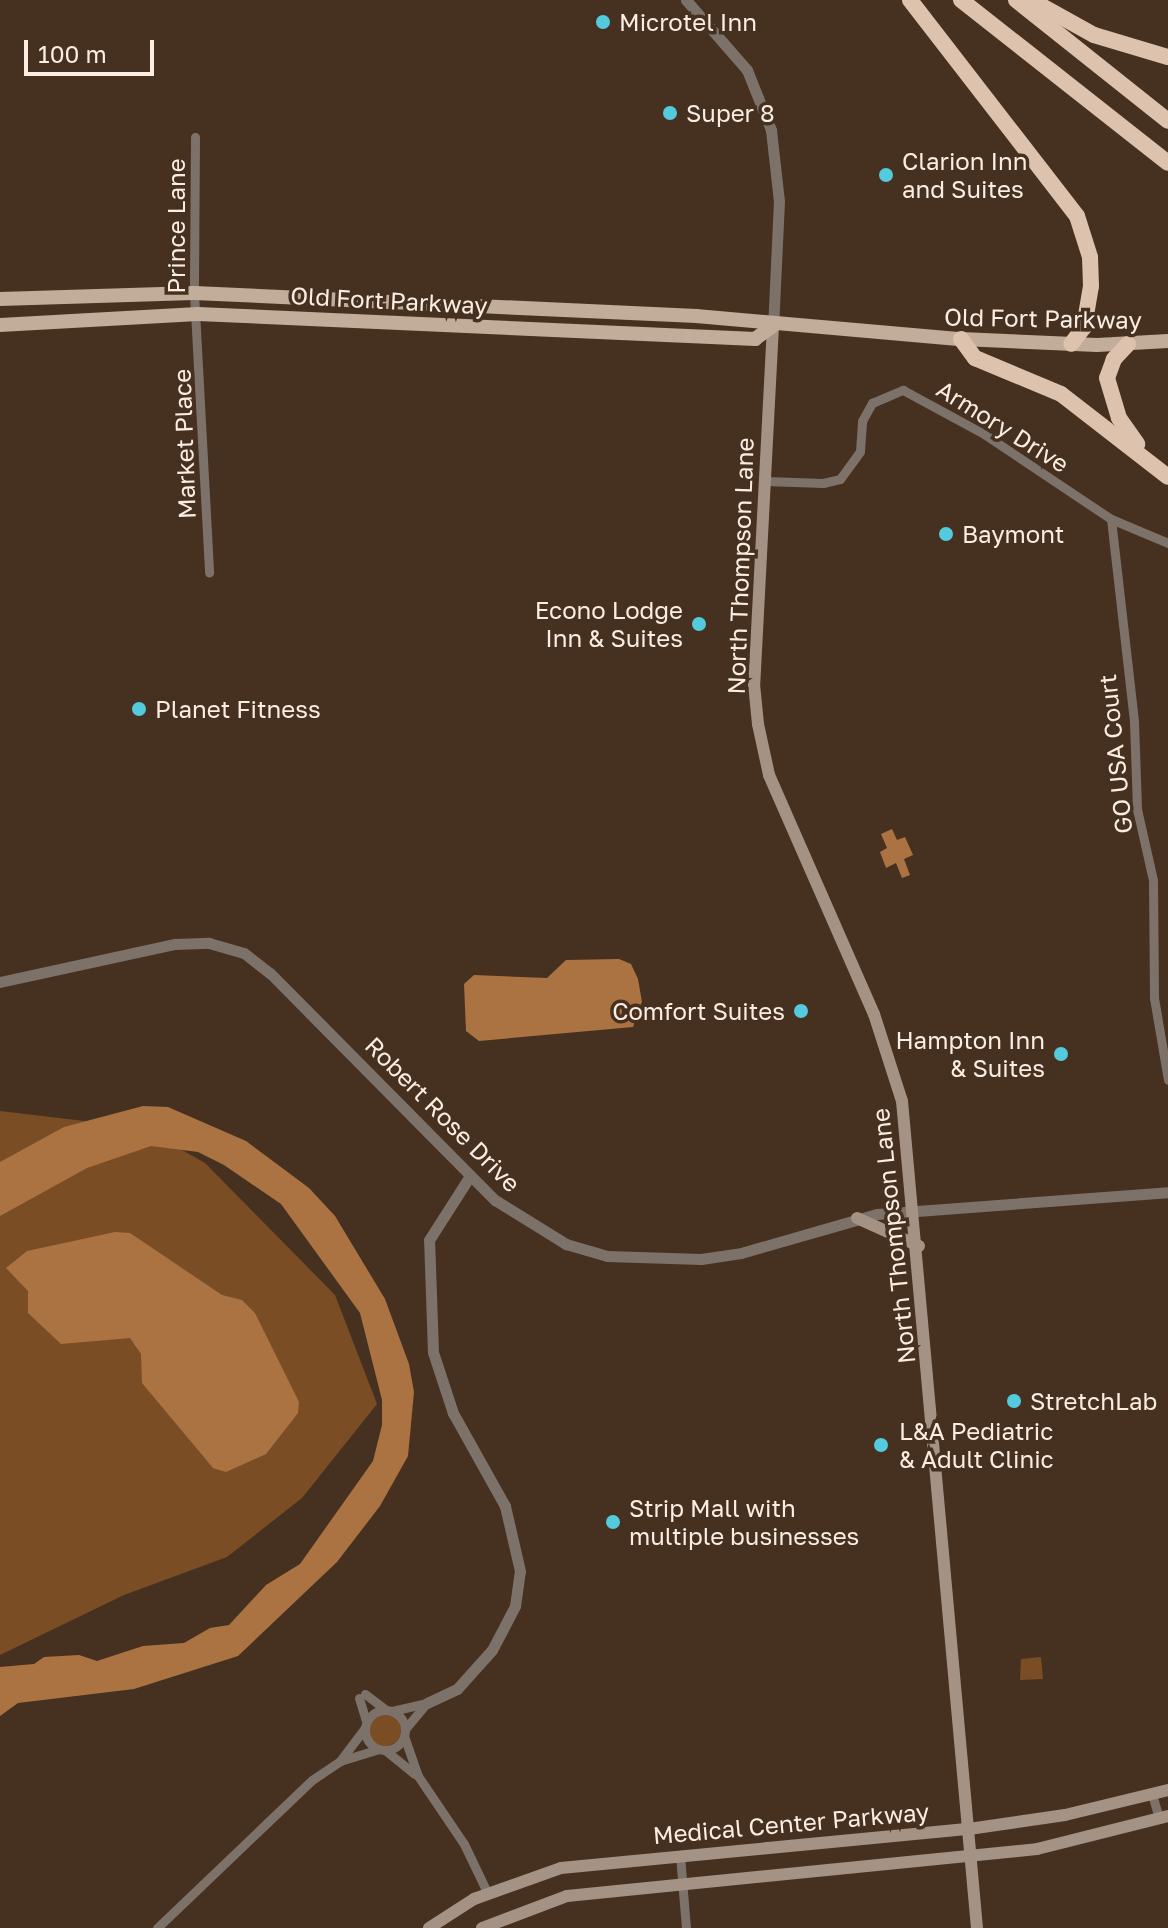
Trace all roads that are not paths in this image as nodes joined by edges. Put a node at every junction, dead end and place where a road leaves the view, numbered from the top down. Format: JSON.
{"nodes":[{"id":1,"x":686,"y":0,"type":"edge"},
{"id":2,"x":910,"y":0,"type":"edge"},
{"id":3,"x":961,"y":0,"type":"edge"},
{"id":4,"x":1016,"y":0,"type":"edge"},
{"id":5,"x":1031,"y":0,"type":"edge"},
{"id":6,"x":1168,"y":57,"type":"edge"},
{"id":7,"x":1168,"y":121,"type":"edge"},
{"id":8,"x":195,"y":137,"type":"dead end"},
{"id":9,"x":1168,"y":163,"type":"edge"},
{"id":10,"x":194,"y":293,"type":"junction"},
{"id":11,"x":0,"y":299,"type":"edge"},
{"id":12,"x":198,"y":314,"type":"junction"},
{"id":13,"x":0,"y":325,"type":"edge"},
{"id":14,"x":773,"y":326,"type":"junction"},
{"id":15,"x":961,"y":339,"type":"junction"},
{"id":16,"x":1168,"y":341,"type":"edge"},
{"id":17,"x":1071,"y":344,"type":"junction"},
{"id":18,"x":1128,"y":344,"type":"junction"},
{"id":19,"x":1168,"y":476,"type":"edge"},
{"id":20,"x":765,"y":481,"type":"junction"},
{"id":21,"x":1111,"y":519,"type":"junction"},
{"id":22,"x":1168,"y":543,"type":"edge"},
{"id":23,"x":209,"y":573,"type":"dead end"},
{"id":24,"x":0,"y":982,"type":"edge"},
{"id":25,"x":1168,"y":1080,"type":"edge"},
{"id":26,"x":470,"y":1176,"type":"junction"},
{"id":27,"x":1168,"y":1192,"type":"edge"},
{"id":28,"x":916,"y":1211,"type":"junction"},
{"id":29,"x":857,"y":1218,"type":"junction"},
{"id":30,"x":919,"y":1246,"type":"junction"},
{"id":31,"x":427,"y":1703,"type":"junction"},
{"id":32,"x":389,"y":1710,"type":"junction"},
{"id":33,"x":365,"y":1725,"type":"junction"},
{"id":34,"x":404,"y":1733,"type":"junction"},
{"id":35,"x":382,"y":1750,"type":"junction"},
{"id":36,"x":340,"y":1761,"type":"junction"},
{"id":37,"x":418,"y":1776,"type":"junction"},
{"id":38,"x":1168,"y":1790,"type":"edge"},
{"id":39,"x":1152,"y":1794,"type":"junction"},
{"id":40,"x":1163,"y":1818,"type":"edge"},
{"id":41,"x":969,"y":1829,"type":"junction"},
{"id":42,"x":819,"y":1844,"type":"junction"},
{"id":43,"x":971,"y":1854,"type":"junction"},
{"id":44,"x":680,"y":1855,"type":"junction"},
{"id":45,"x":821,"y":1868,"type":"junction"},
{"id":46,"x":683,"y":1883,"type":"junction"},
{"id":47,"x":488,"y":1894,"type":"junction"},
{"id":48,"x":167,"y":1918,"type":"junction"},
{"id":49,"x":157,"y":1928,"type":"edge"},
{"id":50,"x":176,"y":1928,"type":"edge"},
{"id":51,"x":429,"y":1928,"type":"edge"},
{"id":52,"x":482,"y":1928,"type":"edge"},
{"id":53,"x":686,"y":1928,"type":"edge"},
{"id":54,"x":977,"y":1928,"type":"edge"}],
"edges":[{"from":1,"to":14,"type":"street"},
{"from":2,"to":17,"type":"highway"},
{"from":3,"to":9,"type":"highway"},
{"from":4,"to":7,"type":"highway"},
{"from":5,"to":6,"type":"highway"},
{"from":8,"to":10,"type":"street","name":"Prince Lane"},
{"from":10,"to":11,"type":"main road","name":"Old Fort Parkway"},
{"from":10,"to":12,"type":"street","name":"Prince Lane"},
{"from":10,"to":14,"type":"main road","name":"Old Fort Parkway"},
{"from":12,"to":13,"type":"main road","name":"Old Fort Parkway"},
{"from":12,"to":14,"type":"main road","name":"Old Fort Parkway"},
{"from":12,"to":23,"type":"street","name":"Market Place"},
{"from":14,"to":15,"type":"main road","name":"Old Fort Parkway"},
{"from":14,"to":20,"type":"main road","name":"North Thompson Lane"},
{"from":15,"to":17,"type":"main road","name":"Old Fort Parkway"},
{"from":15,"to":19,"type":"highway"},
{"from":16,"to":18,"type":"main road","name":"Old Fort Parkway"},
{"from":17,"to":18,"type":"main road","name":"Old Fort Parkway"},
{"from":18,"to":19,"type":"highway"},
{"from":20,"to":21,"type":"street","name":"Armory Drive"},
{"from":20,"to":28,"type":"main road","name":"North Thompson Lane"},
{"from":21,"to":22,"type":"street","name":"Armory Drive"},
{"from":21,"to":25,"type":"street","name":"GO USA Court"},
{"from":24,"to":26,"type":"street","name":"Robert Rose Drive"},
{"from":26,"to":29,"type":"street","name":"Robert Rose Drive"},
{"from":26,"to":31,"type":"street"},
{"from":27,"to":28,"type":"street","name":"Robert Rose Drive"},
{"from":28,"to":29,"type":"street","name":"Robert Rose Drive"},
{"from":28,"to":30,"type":"main road","name":"North Thompson Lane"},
{"from":29,"to":30,"type":"main road"},
{"from":30,"to":41,"type":"main road","name":"North Thompson Lane"},
{"from":31,"to":32,"type":"street"},
{"from":31,"to":34,"type":"street"},
{"from":32,"to":33,"type":"street"},
{"from":32,"to":33,"type":"street"},
{"from":32,"to":34,"type":"street"},
{"from":33,"to":35,"type":"street"},
{"from":33,"to":36,"type":"street"},
{"from":34,"to":35,"type":"street"},
{"from":34,"to":37,"type":"street"},
{"from":35,"to":36,"type":"street"},
{"from":35,"to":37,"type":"street"},
{"from":36,"to":48,"type":"street"},
{"from":37,"to":47,"type":"street"},
{"from":38,"to":39,"type":"main road","name":"Medical Center Parkway"},
{"from":39,"to":40,"type":"street"},
{"from":39,"to":41,"type":"main road","name":"Medical Center Parkway"},
{"from":40,"to":43,"type":"main road","name":"Medical Center Parkway"},
{"from":41,"to":42,"type":"main road","name":"Medical Center Parkway"},
{"from":41,"to":43,"type":"main road","name":"North Thompson Lane"},
{"from":42,"to":44,"type":"main road","name":"Medical Center Parkway"},
{"from":42,"to":45,"type":"main road"},
{"from":43,"to":45,"type":"main road","name":"Medical Center Parkway"},
{"from":43,"to":54,"type":"main road","name":"North Thompson Lane"},
{"from":44,"to":46,"type":"street"},
{"from":44,"to":47,"type":"main road","name":"Medical Center Parkway"},
{"from":45,"to":46,"type":"main road","name":"Medical Center Parkway"},
{"from":46,"to":52,"type":"main road","name":"Medical Center Parkway"},
{"from":46,"to":53,"type":"street"},
{"from":47,"to":51,"type":"main road","name":"Medical Center Parkway"},
{"from":48,"to":49,"type":"street"},
{"from":48,"to":50,"type":"street"}]}
